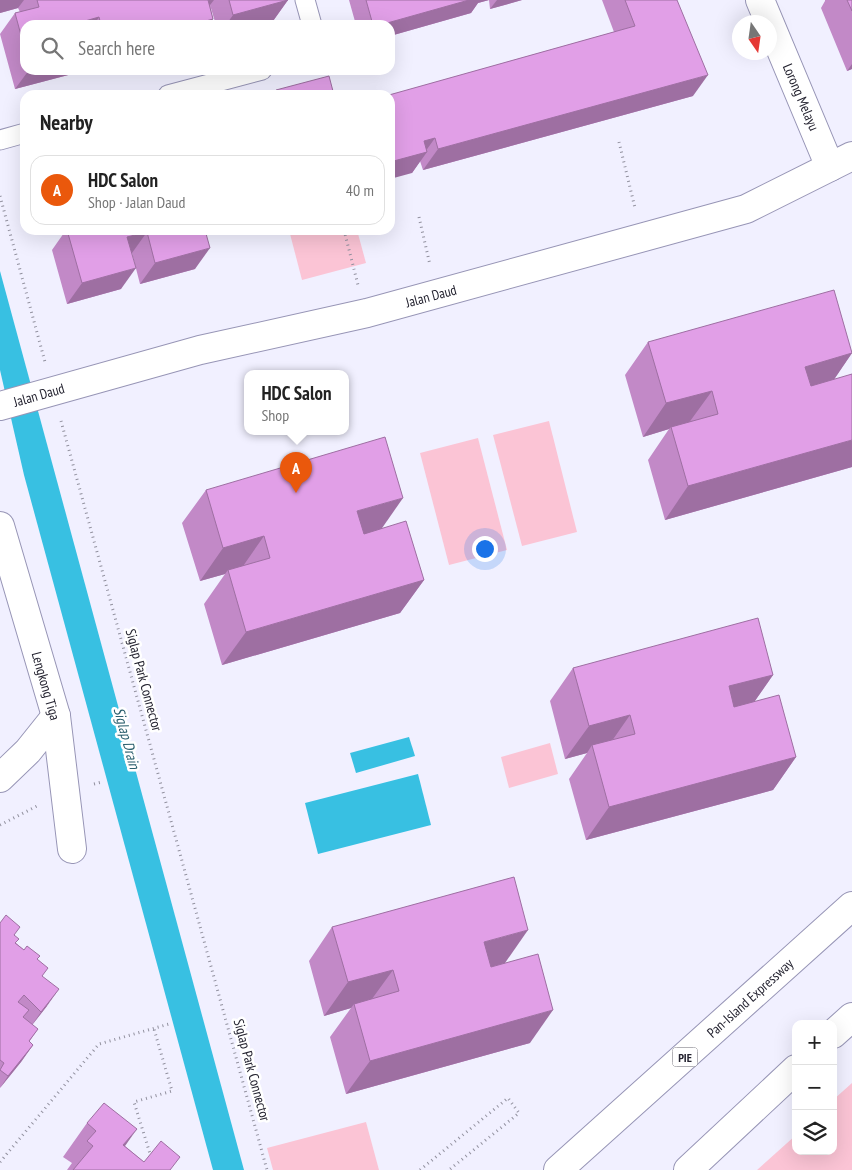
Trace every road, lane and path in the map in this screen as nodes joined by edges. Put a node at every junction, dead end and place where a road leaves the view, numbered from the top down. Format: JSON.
{"nodes":[{"id":1,"x":305,"y":0,"type":"edge"},
{"id":2,"x":760,"y":0,"type":"edge"},
{"id":3,"x":311,"y":20,"type":"edge"},
{"id":4,"x":243,"y":75,"type":"edge"},
{"id":5,"x":187,"y":90,"type":"edge"},
{"id":6,"x":20,"y":134,"type":"edge"},
{"id":7,"x":0,"y":140,"type":"edge"},
{"id":8,"x":619,"y":142,"type":"dead end"},
{"id":9,"x":841,"y":161,"type":"edge"},
{"id":10,"x":0,"y":196,"type":"edge"},
{"id":11,"x":418,"y":217,"type":"dead end"},
{"id":12,"x":345,"y":235,"type":"edge"},
{"id":13,"x":643,"y":237,"type":"junction"},
{"id":14,"x":436,"y":294,"type":"junction"},
{"id":15,"x":367,"y":313,"type":"junction"},
{"id":16,"x":53,"y":391,"type":"junction"},
{"id":17,"x":1,"y":406,"type":"edge"},
{"id":18,"x":0,"y":526,"type":"edge"},
{"id":19,"x":56,"y":716,"type":"junction"},
{"id":20,"x":0,"y":778,"type":"edge"},
{"id":21,"x":65,"y":792,"type":"junction"},
{"id":22,"x":0,"y":825,"type":"edge"},
{"id":23,"x":72,"y":849,"type":"dead end"},
{"id":24,"x":852,"y":906,"type":"edge"},
{"id":25,"x":852,"y":1017,"type":"edge"},
{"id":26,"x":169,"y":1024,"type":"dead end"},
{"id":27,"x":154,"y":1029,"type":"junction"},
{"id":28,"x":837,"y":1030,"type":"edge"},
{"id":29,"x":792,"y":1073,"type":"edge"},
{"id":30,"x":0,"y":1162,"type":"edge"},
{"id":31,"x":152,"y":1162,"type":"edge"},
{"id":32,"x":267,"y":1170,"type":"edge"},
{"id":33,"x":420,"y":1170,"type":"edge"},
{"id":34,"x":449,"y":1170,"type":"edge"},
{"id":35,"x":558,"y":1170,"type":"edge"},
{"id":36,"x":688,"y":1170,"type":"edge"}],
"edges":[{"from":1,"to":3,"type":"lane"},
{"from":2,"to":9,"type":"main road","name":"Lorong Melayu"},
{"from":4,"to":5,"type":"lane"},
{"from":6,"to":7,"type":"lane"},
{"from":8,"to":13,"type":"path"},
{"from":9,"to":13,"type":"main road","name":"Jalan Daud"},
{"from":10,"to":16,"type":"path","name":"Siglap Park Connector"},
{"from":11,"to":14,"type":"path"},
{"from":12,"to":15,"type":"path"},
{"from":13,"to":14,"type":"main road","name":"Jalan Daud"},
{"from":14,"to":15,"type":"main road","name":"Jalan Daud"},
{"from":15,"to":16,"type":"main road","name":"Jalan Daud"},
{"from":16,"to":17,"type":"main road","name":"Jalan Daud"},
{"from":16,"to":32,"type":"path","name":"Siglap Park Connector"},
{"from":18,"to":19,"type":"main road","name":"Lengkong Tiga"},
{"from":19,"to":20,"type":"main road"},
{"from":19,"to":21,"type":"main road","name":"Lengkong Tiga"},
{"from":21,"to":22,"type":"path"},
{"from":21,"to":23,"type":"main road","name":"Lengkong Tiga"},
{"from":24,"to":35,"type":"main road","name":"Pan-Island Expressway","number":"PIE"},
{"from":25,"to":28,"type":"main road"},
{"from":26,"to":27,"type":"path"},
{"from":27,"to":30,"type":"path"},
{"from":27,"to":31,"type":"path"},
{"from":29,"to":36,"type":"main road"},
{"from":33,"to":34,"type":"path"}]}
